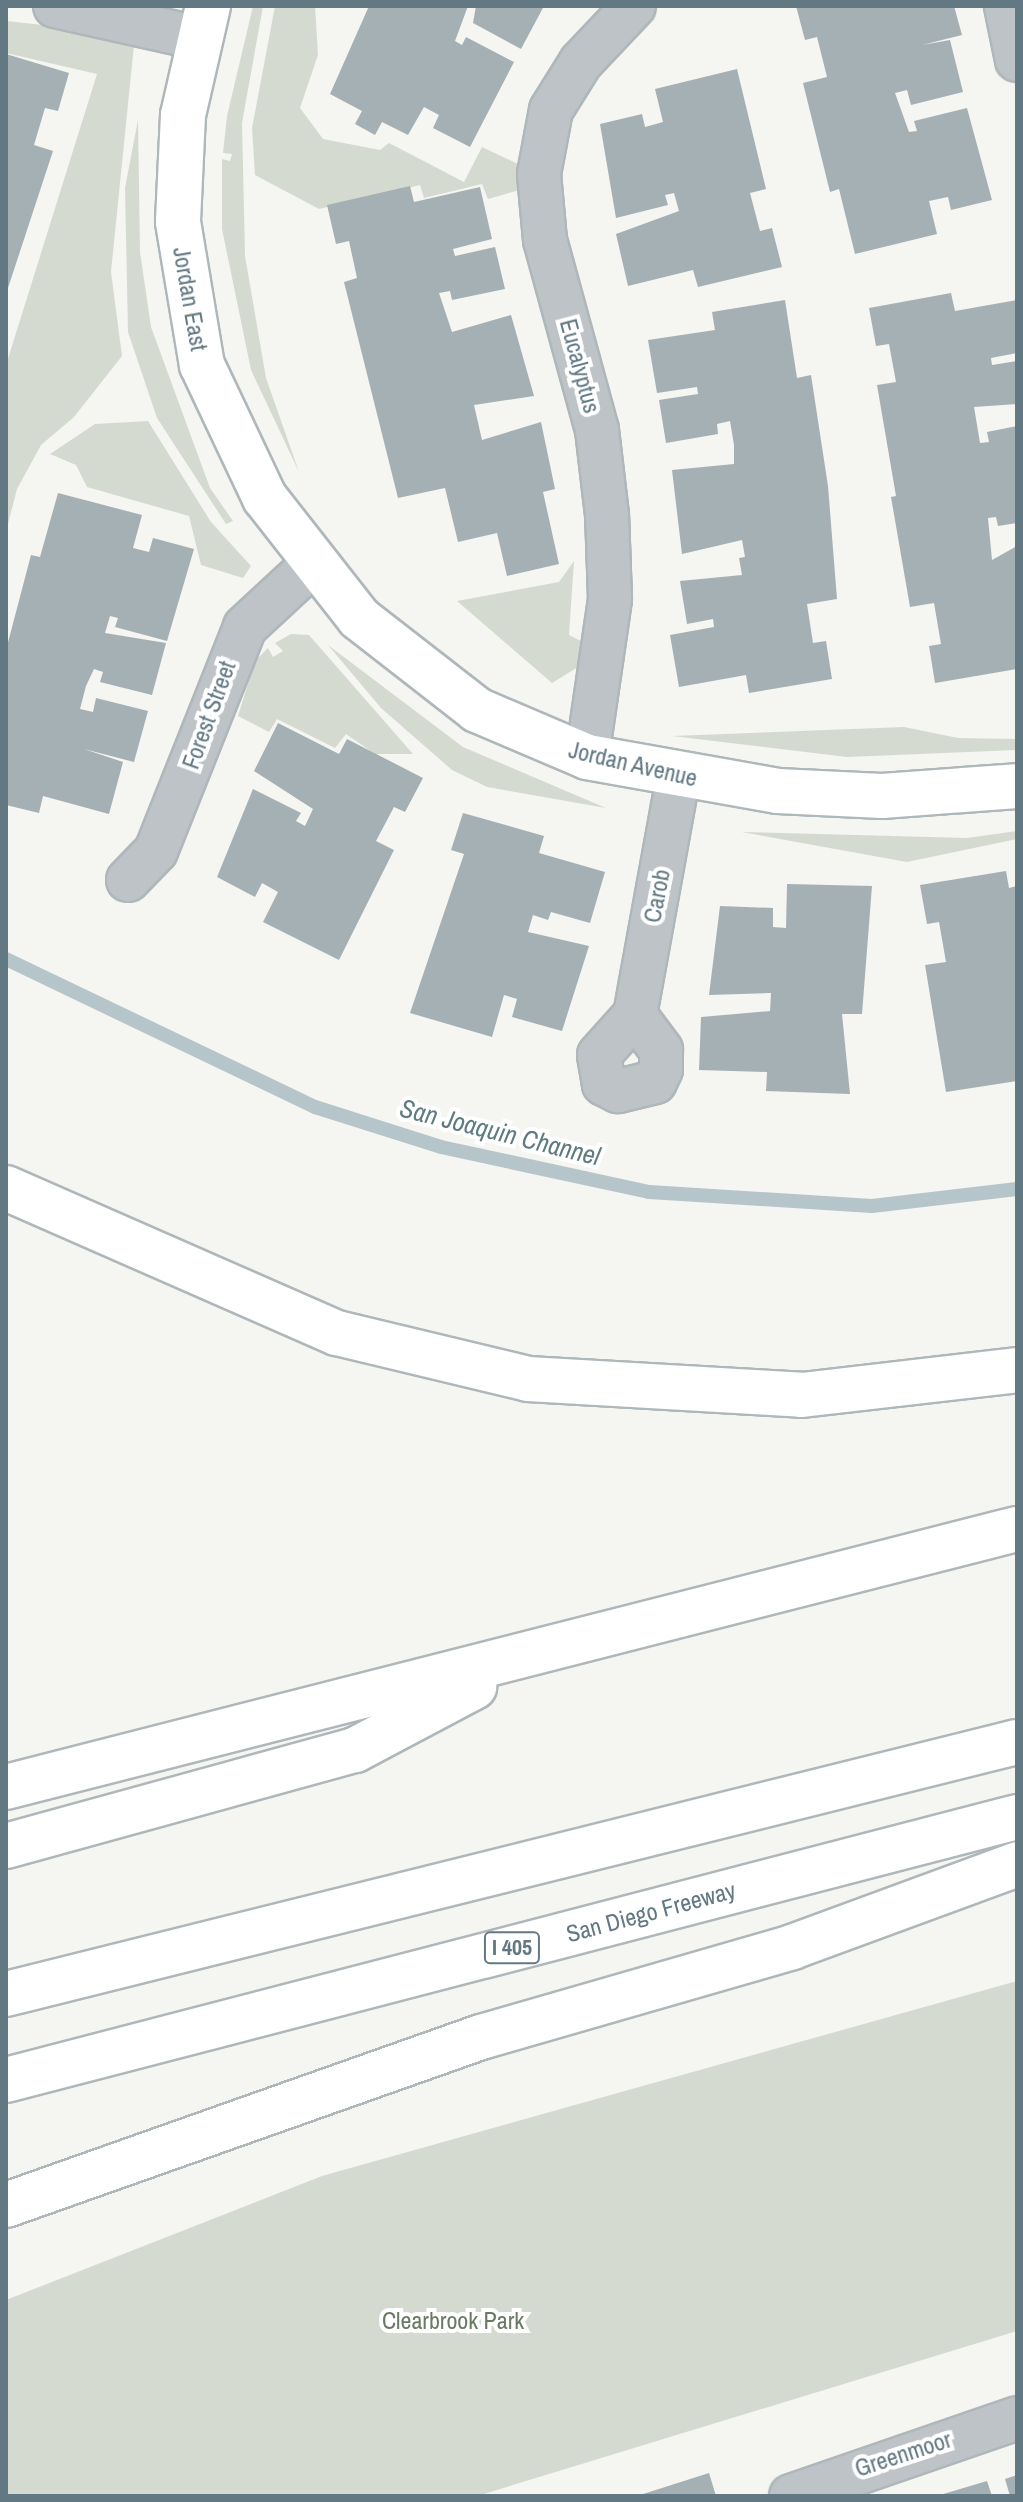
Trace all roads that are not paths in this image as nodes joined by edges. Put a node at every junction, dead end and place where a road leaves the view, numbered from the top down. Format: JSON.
{"nodes":[{"id":1,"x":55,"y":6,"type":"edge"},
{"id":2,"x":634,"y":6,"type":"edge"},
{"id":3,"x":1006,"y":6,"type":"edge"},
{"id":4,"x":203,"y":22,"type":"edge"},
{"id":5,"x":1017,"y":60,"type":"edge"},
{"id":6,"x":312,"y":565,"type":"junction"},
{"id":7,"x":587,"y":757,"type":"junction"},
{"id":8,"x":678,"y":778,"type":"junction"},
{"id":9,"x":1017,"y":786,"type":"edge"},
{"id":10,"x":128,"y":880,"type":"dead end"},
{"id":11,"x":635,"y":1015,"type":"dead end"},
{"id":12,"x":6,"y":1188,"type":"edge"},
{"id":13,"x":1017,"y":1370,"type":"edge"},
{"id":14,"x":1017,"y":1529,"type":"edge"},
{"id":15,"x":537,"y":1654,"type":"junction"},
{"id":16,"x":1017,"y":1742,"type":"edge"},
{"id":17,"x":6,"y":1787,"type":"edge"},
{"id":18,"x":1017,"y":1817,"type":"edge"},
{"id":19,"x":6,"y":1846,"type":"edge"},
{"id":20,"x":1017,"y":1864,"type":"edge"},
{"id":21,"x":6,"y":1994,"type":"edge"},
{"id":22,"x":6,"y":2080,"type":"edge"},
{"id":23,"x":6,"y":2205,"type":"edge"},
{"id":24,"x":1017,"y":2418,"type":"edge"},
{"id":25,"x":791,"y":2496,"type":"edge"}],
"edges":[{"from":1,"to":4,"type":"street"},
{"from":2,"to":7,"type":"street","name":"Eucalyptus"},
{"from":3,"to":5,"type":"street"},
{"from":4,"to":6,"type":"main road","name":"Jordan East"},
{"from":6,"to":7,"type":"main road","name":"Jordan Avenue"},
{"from":6,"to":10,"type":"street","name":"Forest Street"},
{"from":7,"to":8,"type":"main road","name":"Jordan Avenue"},
{"from":8,"to":9,"type":"main road","name":"Jordan Avenue"},
{"from":8,"to":11,"type":"street","name":"Carob"},
{"from":12,"to":13,"type":"main road"},
{"from":14,"to":15,"type":"main road"},
{"from":15,"to":17,"type":"main road"},
{"from":15,"to":19,"type":"main road"},
{"from":16,"to":21,"type":"main road"},
{"from":18,"to":22,"type":"main road","name":"San Diego Freeway","number":"I 405"},
{"from":20,"to":23,"type":"main road"},
{"from":24,"to":25,"type":"street","name":"Greenmoor"}]}
